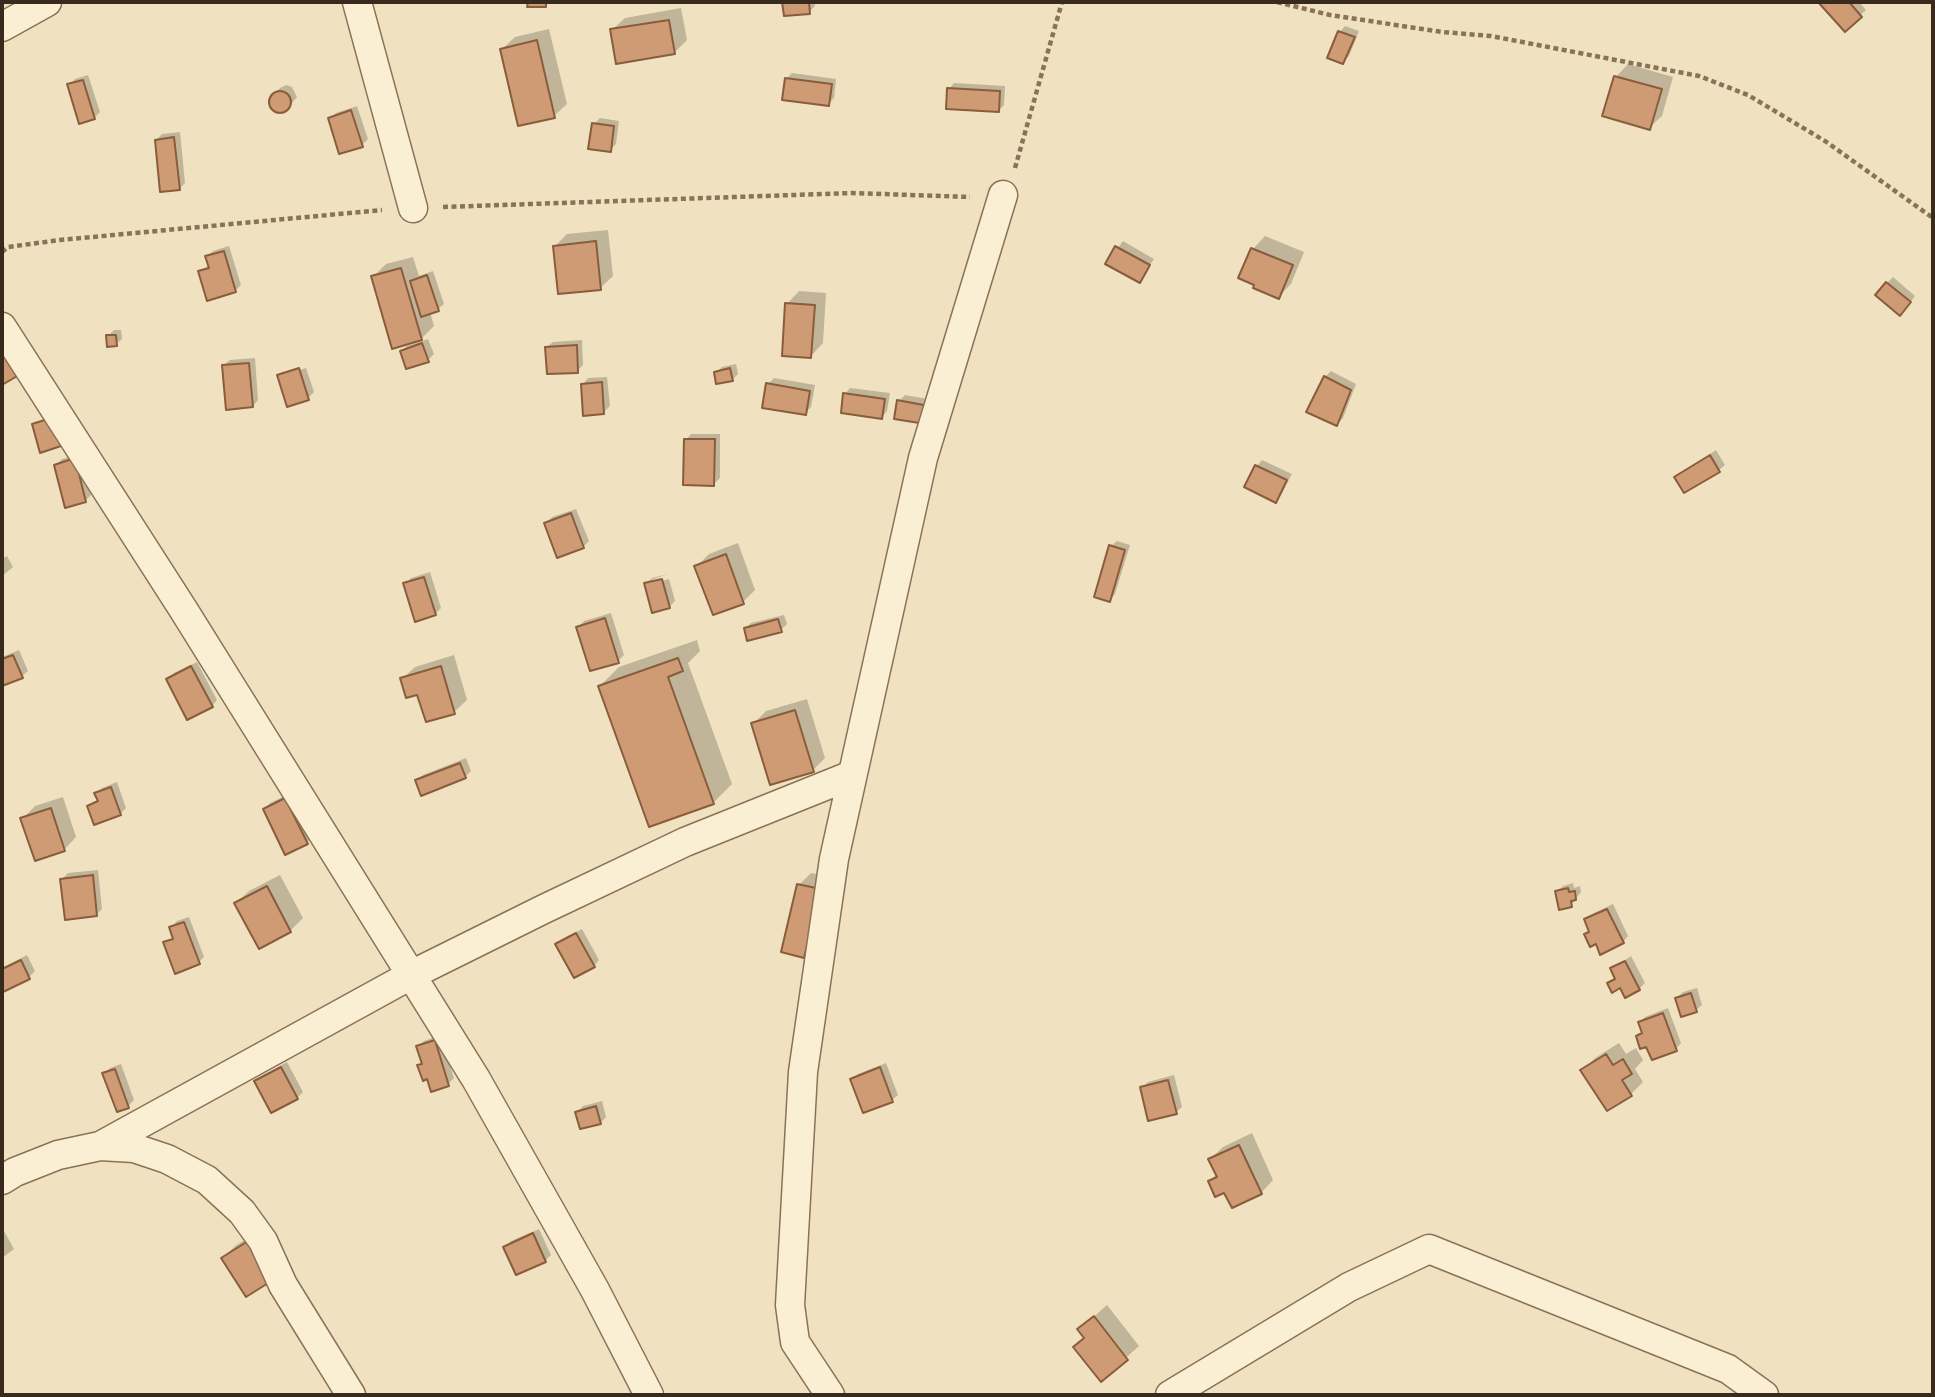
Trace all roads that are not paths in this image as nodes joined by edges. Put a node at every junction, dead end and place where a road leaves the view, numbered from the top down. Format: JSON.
{"nodes":[{"id":1,"x":47,"y":2,"type":"edge"},
{"id":2,"x":357,"y":2,"type":"edge"},
{"id":3,"x":2,"y":27,"type":"edge"},
{"id":4,"x":1003,"y":195,"type":"road end"},
{"id":5,"x":413,"y":208,"type":"road end"},
{"id":6,"x":2,"y":327,"type":"edge"},
{"id":7,"x":852,"y":775,"type":"junction"},
{"id":8,"x":411,"y":975,"type":"junction"},
{"id":9,"x":100,"y":1146,"type":"junction"},
{"id":10,"x":2,"y":1180,"type":"edge"},
{"id":11,"x":351,"y":1395,"type":"edge"},
{"id":12,"x":649,"y":1395,"type":"edge"},
{"id":13,"x":830,"y":1395,"type":"edge"},
{"id":14,"x":1170,"y":1395,"type":"edge"},
{"id":15,"x":1764,"y":1395,"type":"edge"}],
"edges":[{"from":1,"to":3,"type":"street"},
{"from":2,"to":5,"type":"street"},
{"from":4,"to":7,"type":"street"},
{"from":6,"to":8,"type":"street"},
{"from":7,"to":8,"type":"street"},
{"from":7,"to":13,"type":"street"},
{"from":8,"to":9,"type":"street"},
{"from":8,"to":12,"type":"street"},
{"from":9,"to":10,"type":"street"},
{"from":9,"to":11,"type":"street"},
{"from":14,"to":15,"type":"street"}]}
